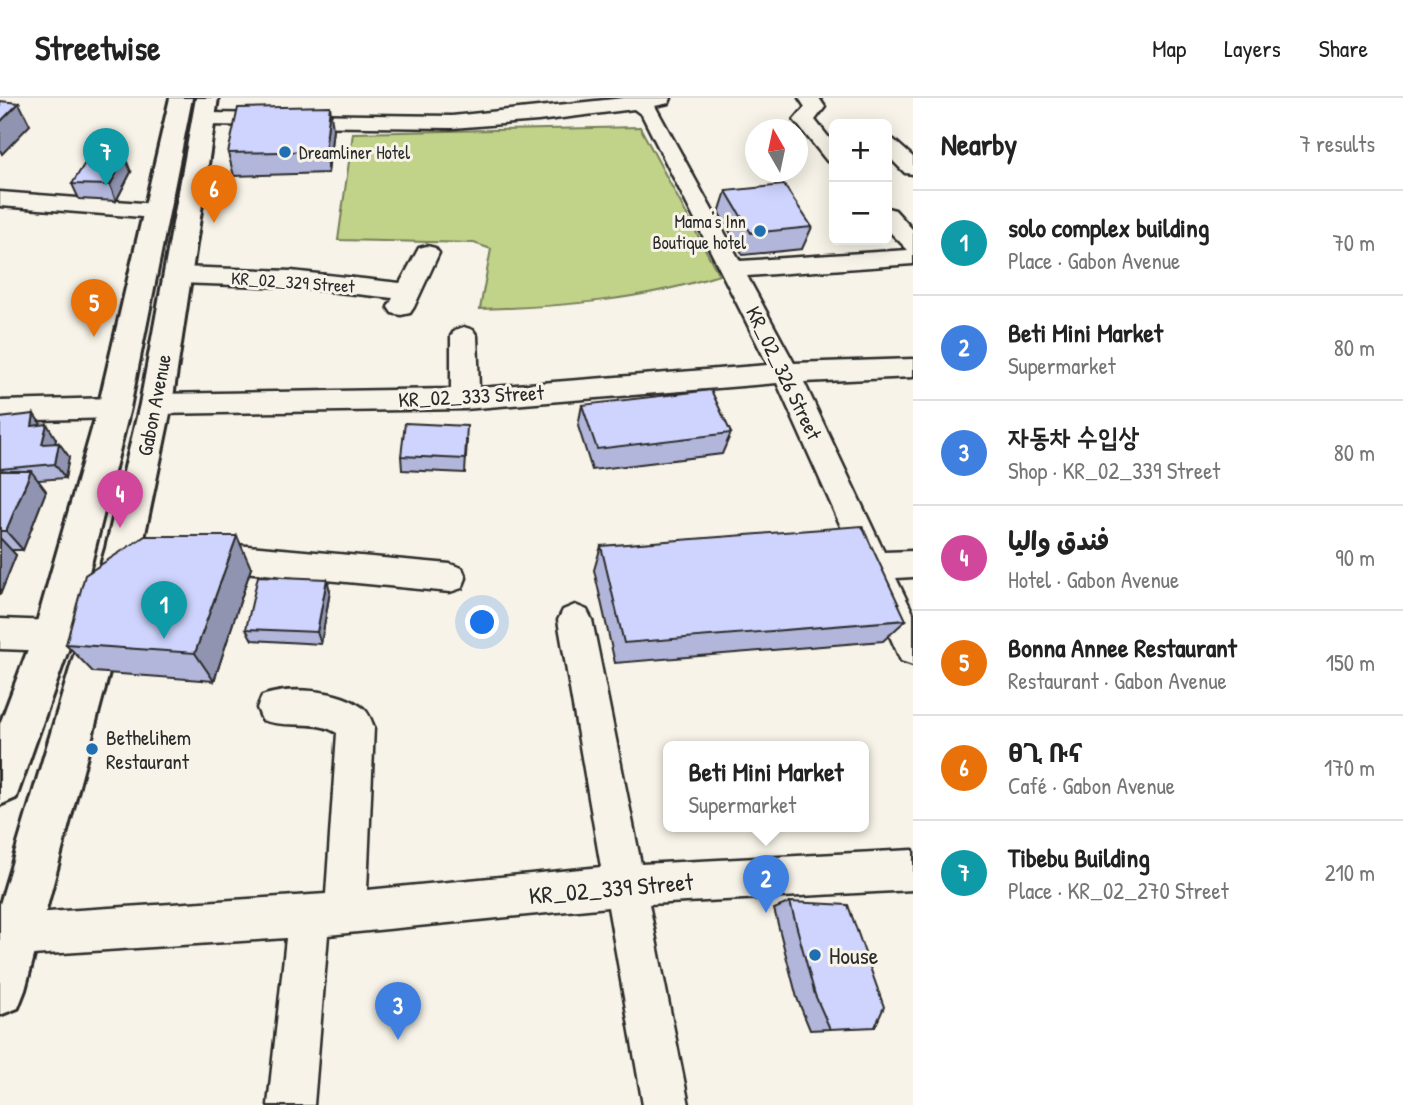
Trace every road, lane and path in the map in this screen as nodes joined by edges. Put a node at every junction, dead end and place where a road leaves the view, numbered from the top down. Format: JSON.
{"nodes":[{"id":1,"x":482,"y":98,"type":"edge"},
{"id":2,"x":668,"y":98,"type":"edge"},
{"id":3,"x":809,"y":98,"type":"edge"},
{"id":4,"x":640,"y":104,"type":"junction"},
{"id":5,"x":197,"y":105,"type":"edge"},
{"id":6,"x":535,"y":107,"type":"edge"},
{"id":7,"x":490,"y":120,"type":"junction"},
{"id":8,"x":892,"y":141,"type":"edge"},
{"id":9,"x":829,"y":148,"type":"edge"},
{"id":10,"x":913,"y":168,"type":"edge"},
{"id":11,"x":0,"y":199,"type":"edge"},
{"id":12,"x":155,"y":211,"type":"junction"},
{"id":13,"x":892,"y":221,"type":"edge"},
{"id":14,"x":913,"y":244,"type":"edge"},
{"id":15,"x":427,"y":253,"type":"dead end"},
{"id":16,"x":913,"y":257,"type":"edge"},
{"id":17,"x":733,"y":269,"type":"junction"},
{"id":18,"x":175,"y":292,"type":"junction"},
{"id":19,"x":134,"y":313,"type":"junction"},
{"id":20,"x":464,"y":336,"type":"dead end"},
{"id":21,"x":913,"y":368,"type":"edge"},
{"id":22,"x":786,"y":373,"type":"junction"},
{"id":23,"x":465,"y":399,"type":"junction"},
{"id":24,"x":156,"y":404,"type":"junction"},
{"id":25,"x":114,"y":408,"type":"junction"},
{"id":26,"x":0,"y":411,"type":"edge"},
{"id":27,"x":151,"y":550,"type":"junction"},
{"id":28,"x":913,"y":564,"type":"edge"},
{"id":29,"x":876,"y":566,"type":"junction"},
{"id":30,"x":450,"y":578,"type":"dead end"},
{"id":31,"x":575,"y":620,"type":"dead end"},
{"id":32,"x":0,"y":634,"type":"edge"},
{"id":33,"x":52,"y":636,"type":"junction"},
{"id":34,"x":913,"y":650,"type":"edge"},
{"id":35,"x":275,"y":708,"type":"dead end"},
{"id":36,"x":0,"y":783,"type":"edge"},
{"id":37,"x":913,"y":870,"type":"edge"},
{"id":38,"x":626,"y":885,"type":"junction"},
{"id":39,"x":327,"y":914,"type":"junction"},
{"id":40,"x":17,"y":936,"type":"junction"},
{"id":41,"x":0,"y":990,"type":"edge"},
{"id":42,"x":291,"y":1105,"type":"edge"},
{"id":43,"x":666,"y":1105,"type":"edge"}],
"edges":[{"from":1,"to":7,"type":"street"},
{"from":2,"to":4,"type":"street"},
{"from":3,"to":9,"type":"street"},
{"from":4,"to":6,"type":"street"},
{"from":4,"to":17,"type":"street","name":"KR_02_326 Street"},
{"from":5,"to":7,"type":"street"},
{"from":5,"to":12,"type":"main road","name":"Gabon Avenue"},
{"from":5,"to":18,"type":"main road","name":"Gabon Avenue"},
{"from":6,"to":7,"type":"street"},
{"from":8,"to":10,"type":"street"},
{"from":11,"to":12,"type":"street"},
{"from":12,"to":19,"type":"main road","name":"Gabon Avenue"},
{"from":13,"to":14,"type":"street"},
{"from":15,"to":18,"type":"street","name":"KR_02_329 Street"},
{"from":16,"to":17,"type":"street"},
{"from":17,"to":22,"type":"street","name":"KR_02_326 Street"},
{"from":18,"to":19,"type":"main road"},
{"from":18,"to":24,"type":"main road","name":"Gabon Avenue"},
{"from":19,"to":25,"type":"main road","name":"Gabon Avenue"},
{"from":20,"to":23,"type":"street"},
{"from":21,"to":22,"type":"street","name":"KR_02_333 Street"},
{"from":22,"to":23,"type":"street","name":"KR_02_333 Street"},
{"from":22,"to":29,"type":"street","name":"KR_02_326 Street"},
{"from":23,"to":24,"type":"street","name":"KR_02_333 Street"},
{"from":24,"to":27,"type":"main road","name":"Gabon Avenue"},
{"from":25,"to":26,"type":"street"},
{"from":25,"to":33,"type":"main road","name":"Gabon Avenue"},
{"from":27,"to":30,"type":"street"},
{"from":27,"to":40,"type":"main road","name":"Gabon Avenue"},
{"from":28,"to":29,"type":"street"},
{"from":29,"to":34,"type":"street","name":"KR_02_326 Street"},
{"from":31,"to":38,"type":"street"},
{"from":32,"to":33,"type":"street"},
{"from":33,"to":36,"type":"main road","name":"Gabon Avenue"},
{"from":35,"to":39,"type":"street"},
{"from":37,"to":38,"type":"street","name":"KR_02_339 Street"},
{"from":38,"to":39,"type":"street","name":"KR_02_339 Street"},
{"from":38,"to":43,"type":"street"},
{"from":39,"to":40,"type":"street","name":"KR_02_339 Street"},
{"from":39,"to":42,"type":"street"},
{"from":40,"to":41,"type":"main road","name":"Gabon Avenue"}]}
